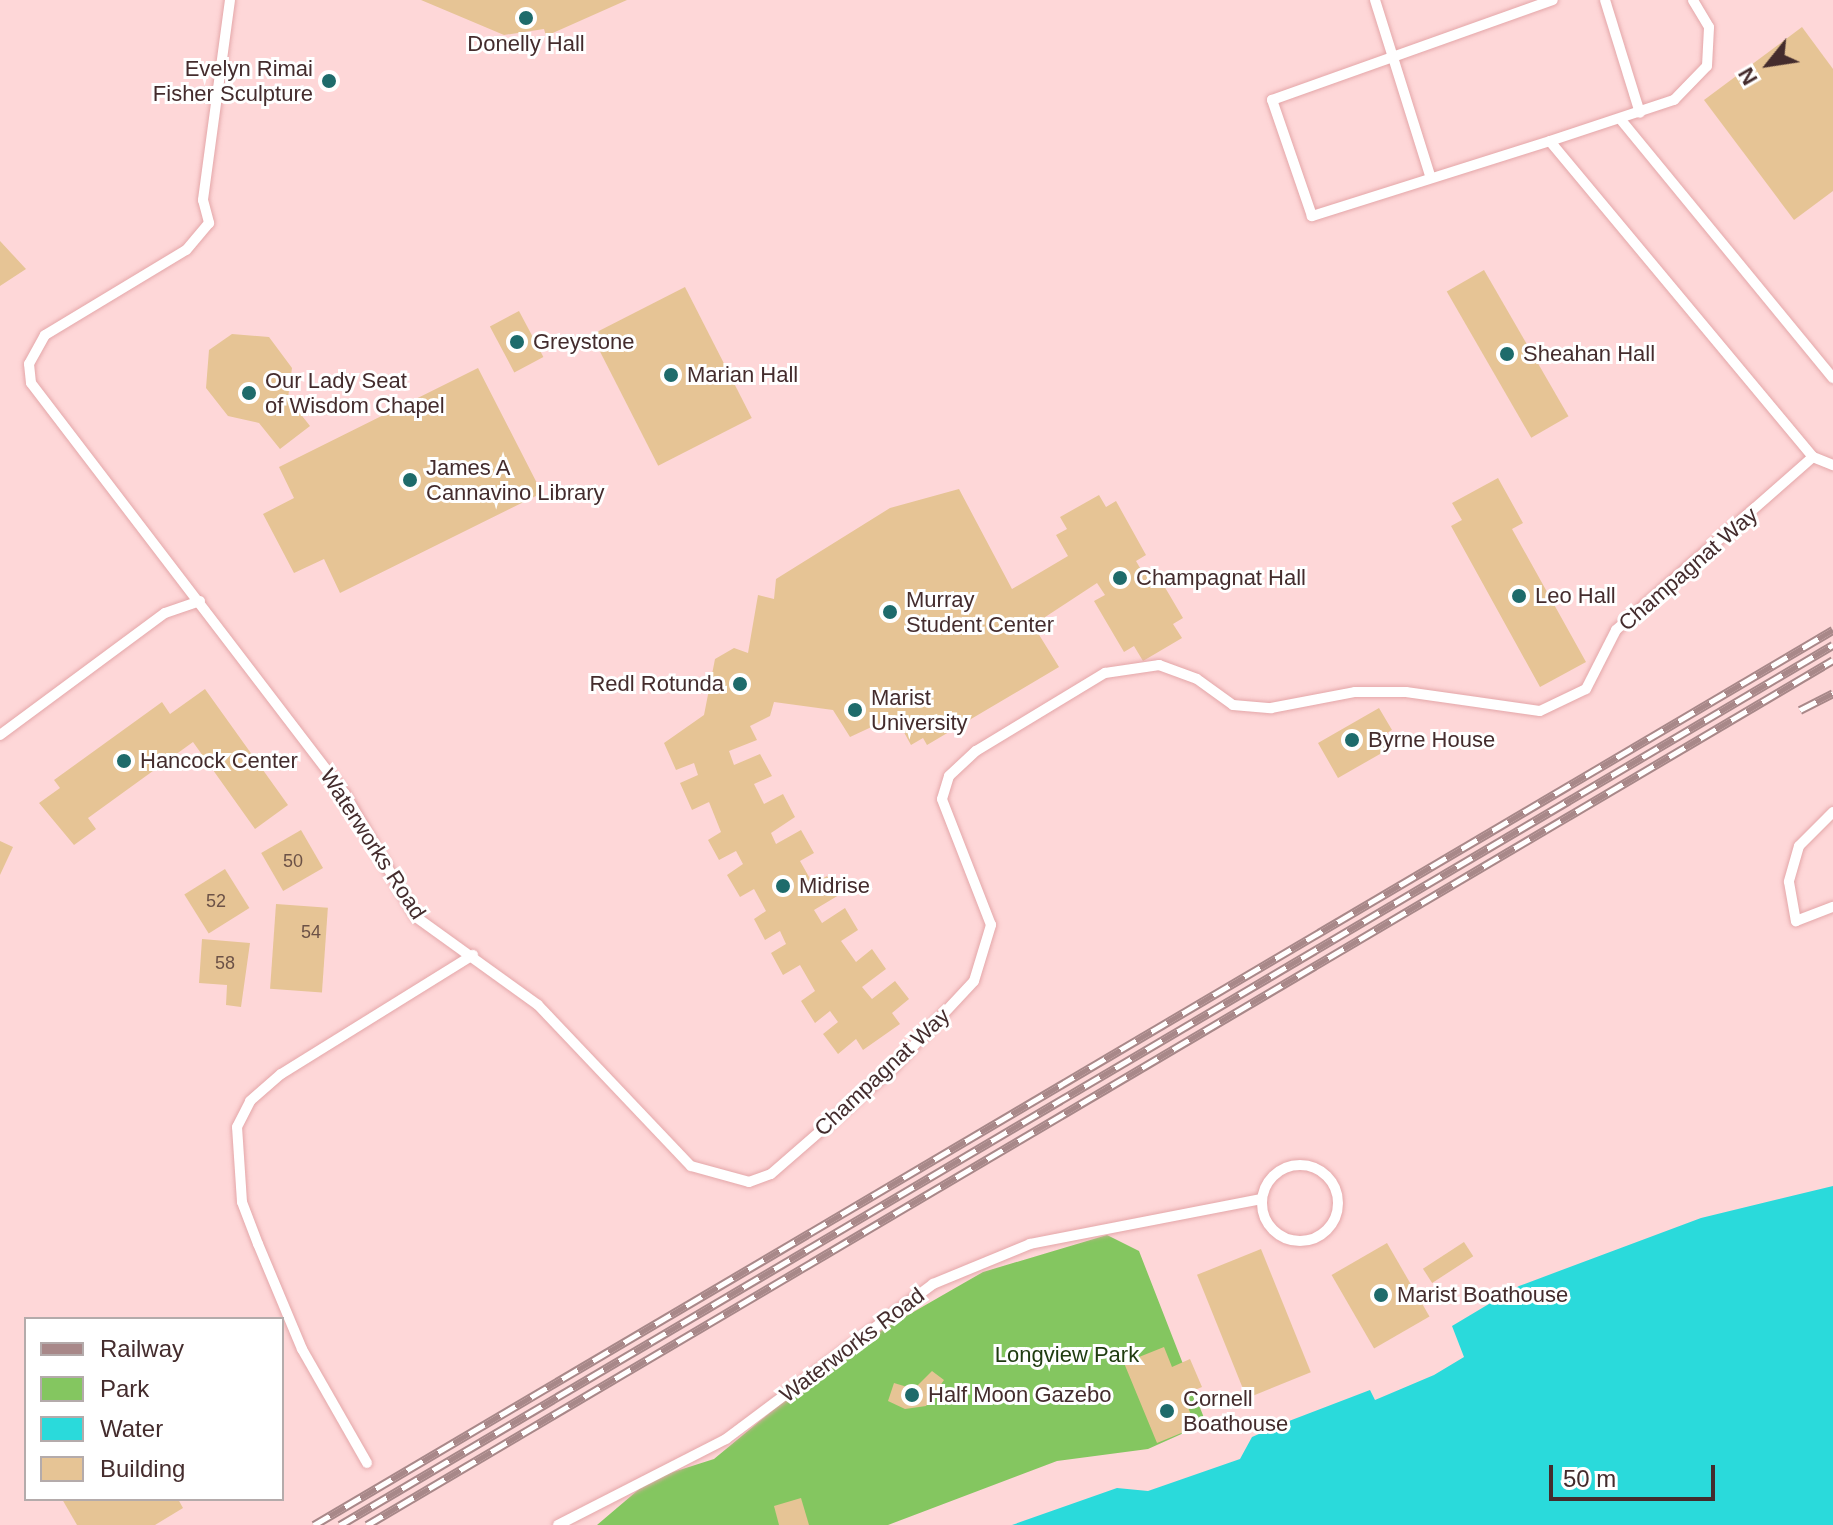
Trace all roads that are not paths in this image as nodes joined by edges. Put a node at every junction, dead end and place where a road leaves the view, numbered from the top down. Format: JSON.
{"nodes":[{"id":1,"x":230,"y":0,"type":"edge"},
{"id":2,"x":1375,"y":0,"type":"edge"},
{"id":3,"x":1553,"y":0,"type":"edge"},
{"id":4,"x":1605,"y":0,"type":"edge"},
{"id":5,"x":1693,"y":0,"type":"edge"},
{"id":6,"x":1390,"y":58,"type":"junction"},
{"id":7,"x":1640,"y":113,"type":"junction"},
{"id":8,"x":1621,"y":120,"type":"junction"},
{"id":9,"x":1550,"y":141,"type":"junction"},
{"id":10,"x":1430,"y":176,"type":"junction"},
{"id":11,"x":1833,"y":378,"type":"edge"},
{"id":12,"x":1813,"y":457,"type":"junction"},
{"id":13,"x":1833,"y":465,"type":"edge"},
{"id":14,"x":200,"y":601,"type":"junction"},
{"id":15,"x":0,"y":735,"type":"edge"},
{"id":16,"x":1833,"y":812,"type":"edge"},
{"id":17,"x":1833,"y":907,"type":"edge"},
{"id":18,"x":473,"y":955,"type":"junction"},
{"id":19,"x":1262,"y":1199,"type":"junction"},
{"id":20,"x":367,"y":1463,"type":"dead end"},
{"id":21,"x":558,"y":1525,"type":"edge"}],
"edges":[{"from":1,"to":14,"type":"lane","name":"Waterworks Road"},
{"from":2,"to":6,"type":"lane"},
{"from":3,"to":6,"type":"lane"},
{"from":4,"to":7,"type":"lane"},
{"from":5,"to":7,"type":"lane"},
{"from":6,"to":10,"type":"lane"},
{"from":6,"to":10,"type":"lane"},
{"from":7,"to":8,"type":"lane"},
{"from":8,"to":9,"type":"lane"},
{"from":8,"to":11,"type":"lane"},
{"from":9,"to":10,"type":"lane"},
{"from":9,"to":12,"type":"lane"},
{"from":12,"to":13,"type":"lane"},
{"from":12,"to":18,"type":"lane","name":"Champagnat Way"},
{"from":14,"to":15,"type":"lane"},
{"from":14,"to":18,"type":"lane","name":"Waterworks Road"},
{"from":16,"to":17,"type":"lane"},
{"from":18,"to":20,"type":"lane"},
{"from":19,"to":19,"type":"lane"},
{"from":19,"to":21,"type":"lane","name":"Waterworks Road"}]}
